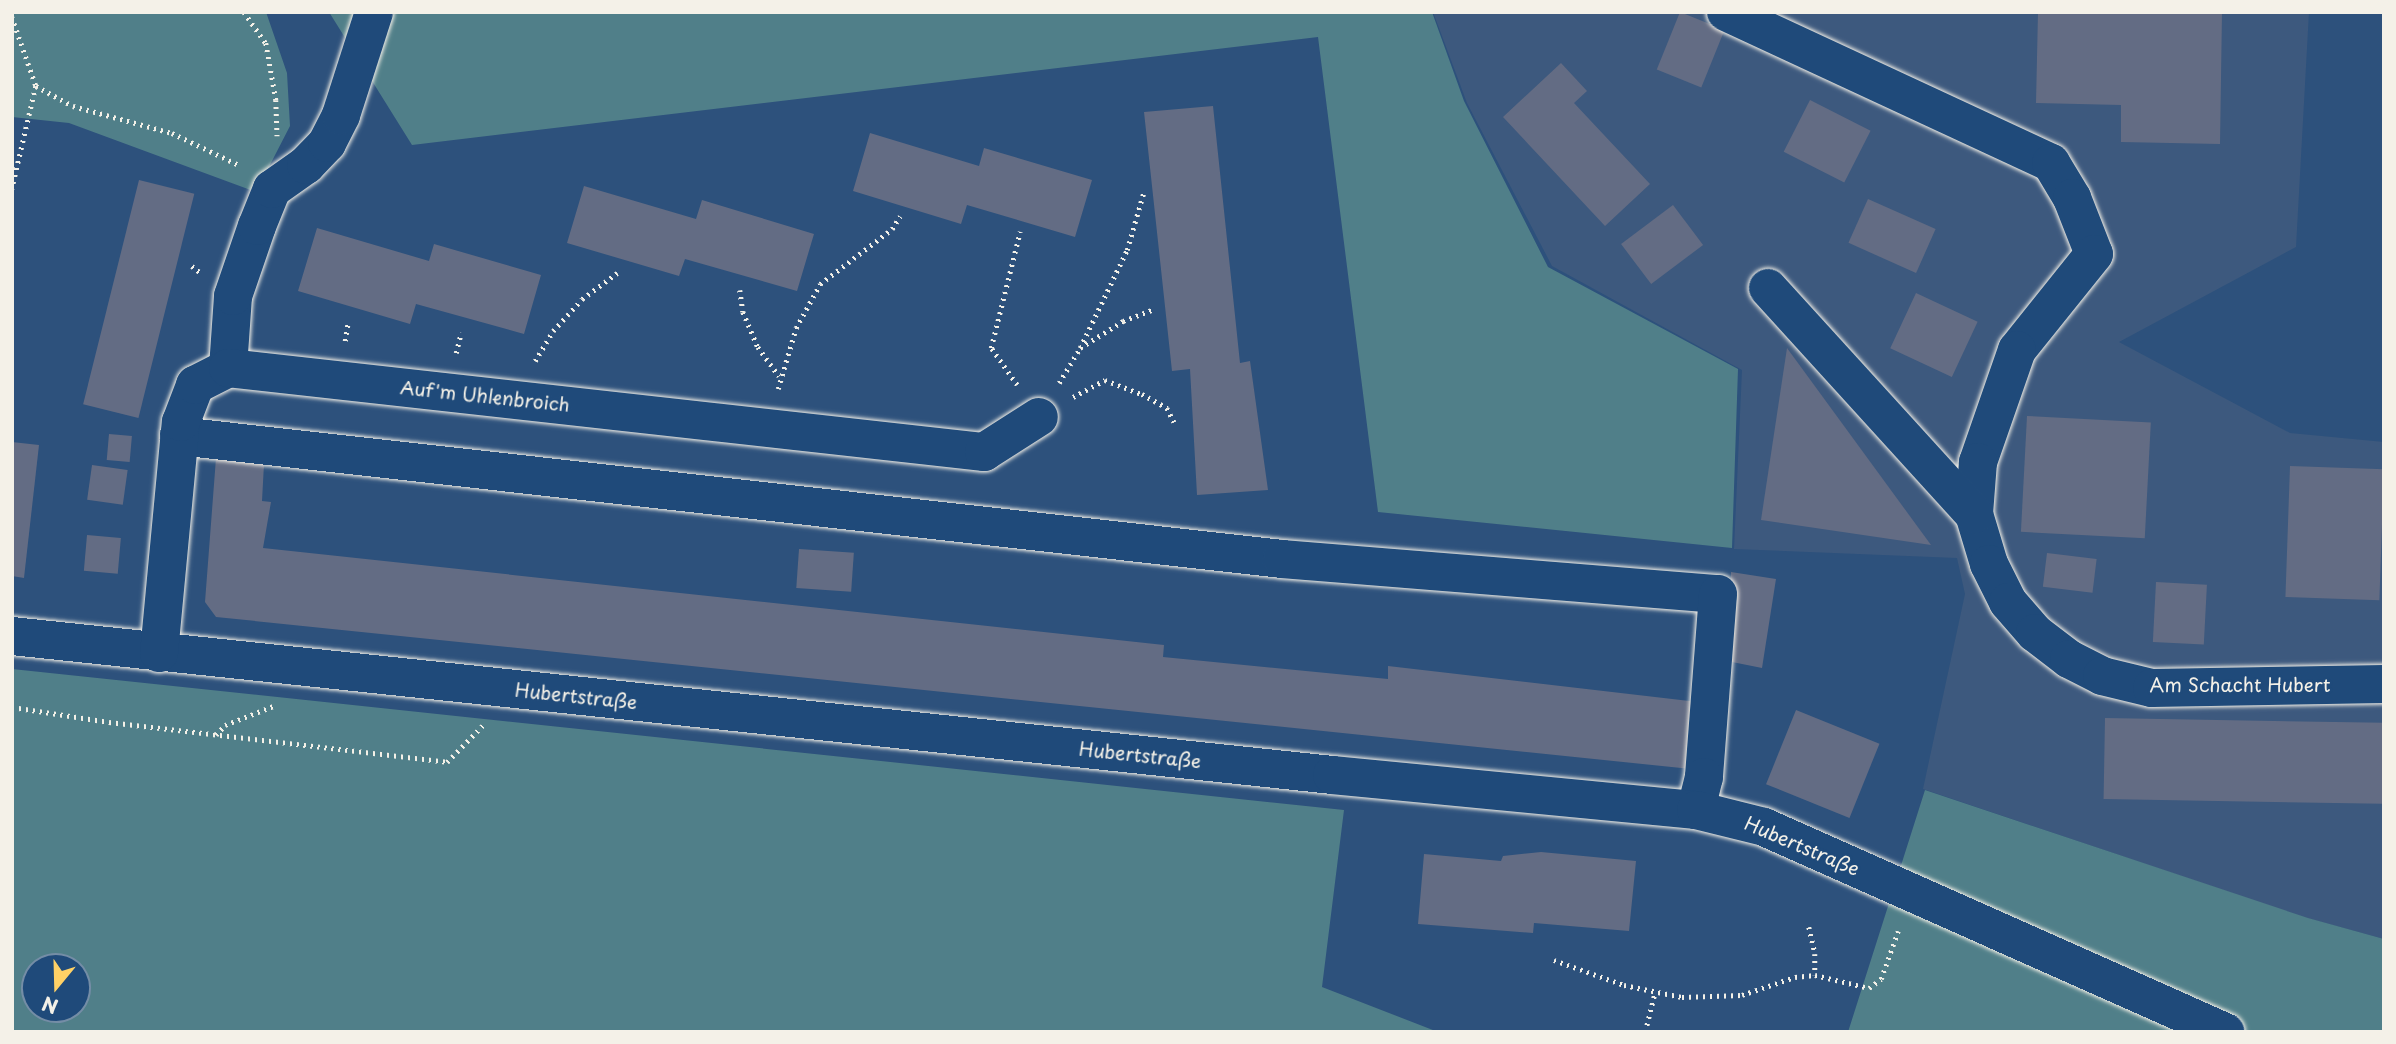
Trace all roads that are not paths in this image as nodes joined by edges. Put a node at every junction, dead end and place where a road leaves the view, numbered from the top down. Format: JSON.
{"nodes":[{"id":1,"x":374,"y":12,"type":"edge"},
{"id":2,"x":1726,"y":12,"type":"edge"},
{"id":3,"x":1768,"y":288,"type":"dead end"},
{"id":4,"x":229,"y":368,"type":"junction"},
{"id":5,"x":1039,"y":417,"type":"road end"},
{"id":6,"x":179,"y":436,"type":"junction"},
{"id":7,"x":1974,"y":514,"type":"junction"},
{"id":8,"x":12,"y":636,"type":"edge"},
{"id":9,"x":159,"y":653,"type":"junction"},
{"id":10,"x":2384,"y":684,"type":"edge"},
{"id":11,"x":1696,"y":810,"type":"junction"},
{"id":12,"x":2225,"y":1032,"type":"edge"}],
"edges":[{"from":1,"to":4,"type":"street"},
{"from":2,"to":7,"type":"street","name":"Am Schacht Hubert"},
{"from":3,"to":7,"type":"street"},
{"from":4,"to":5,"type":"street","name":"Auf'm Uhlenbroich"},
{"from":4,"to":6,"type":"street"},
{"from":6,"to":9,"type":"street"},
{"from":6,"to":11,"type":"street"},
{"from":7,"to":10,"type":"street","name":"Am Schacht Hubert"},
{"from":8,"to":9,"type":"street","name":"Hubertstraße"},
{"from":9,"to":11,"type":"street","name":"Hubertstraße"},
{"from":11,"to":12,"type":"street","name":"Hubertstraße"}]}
